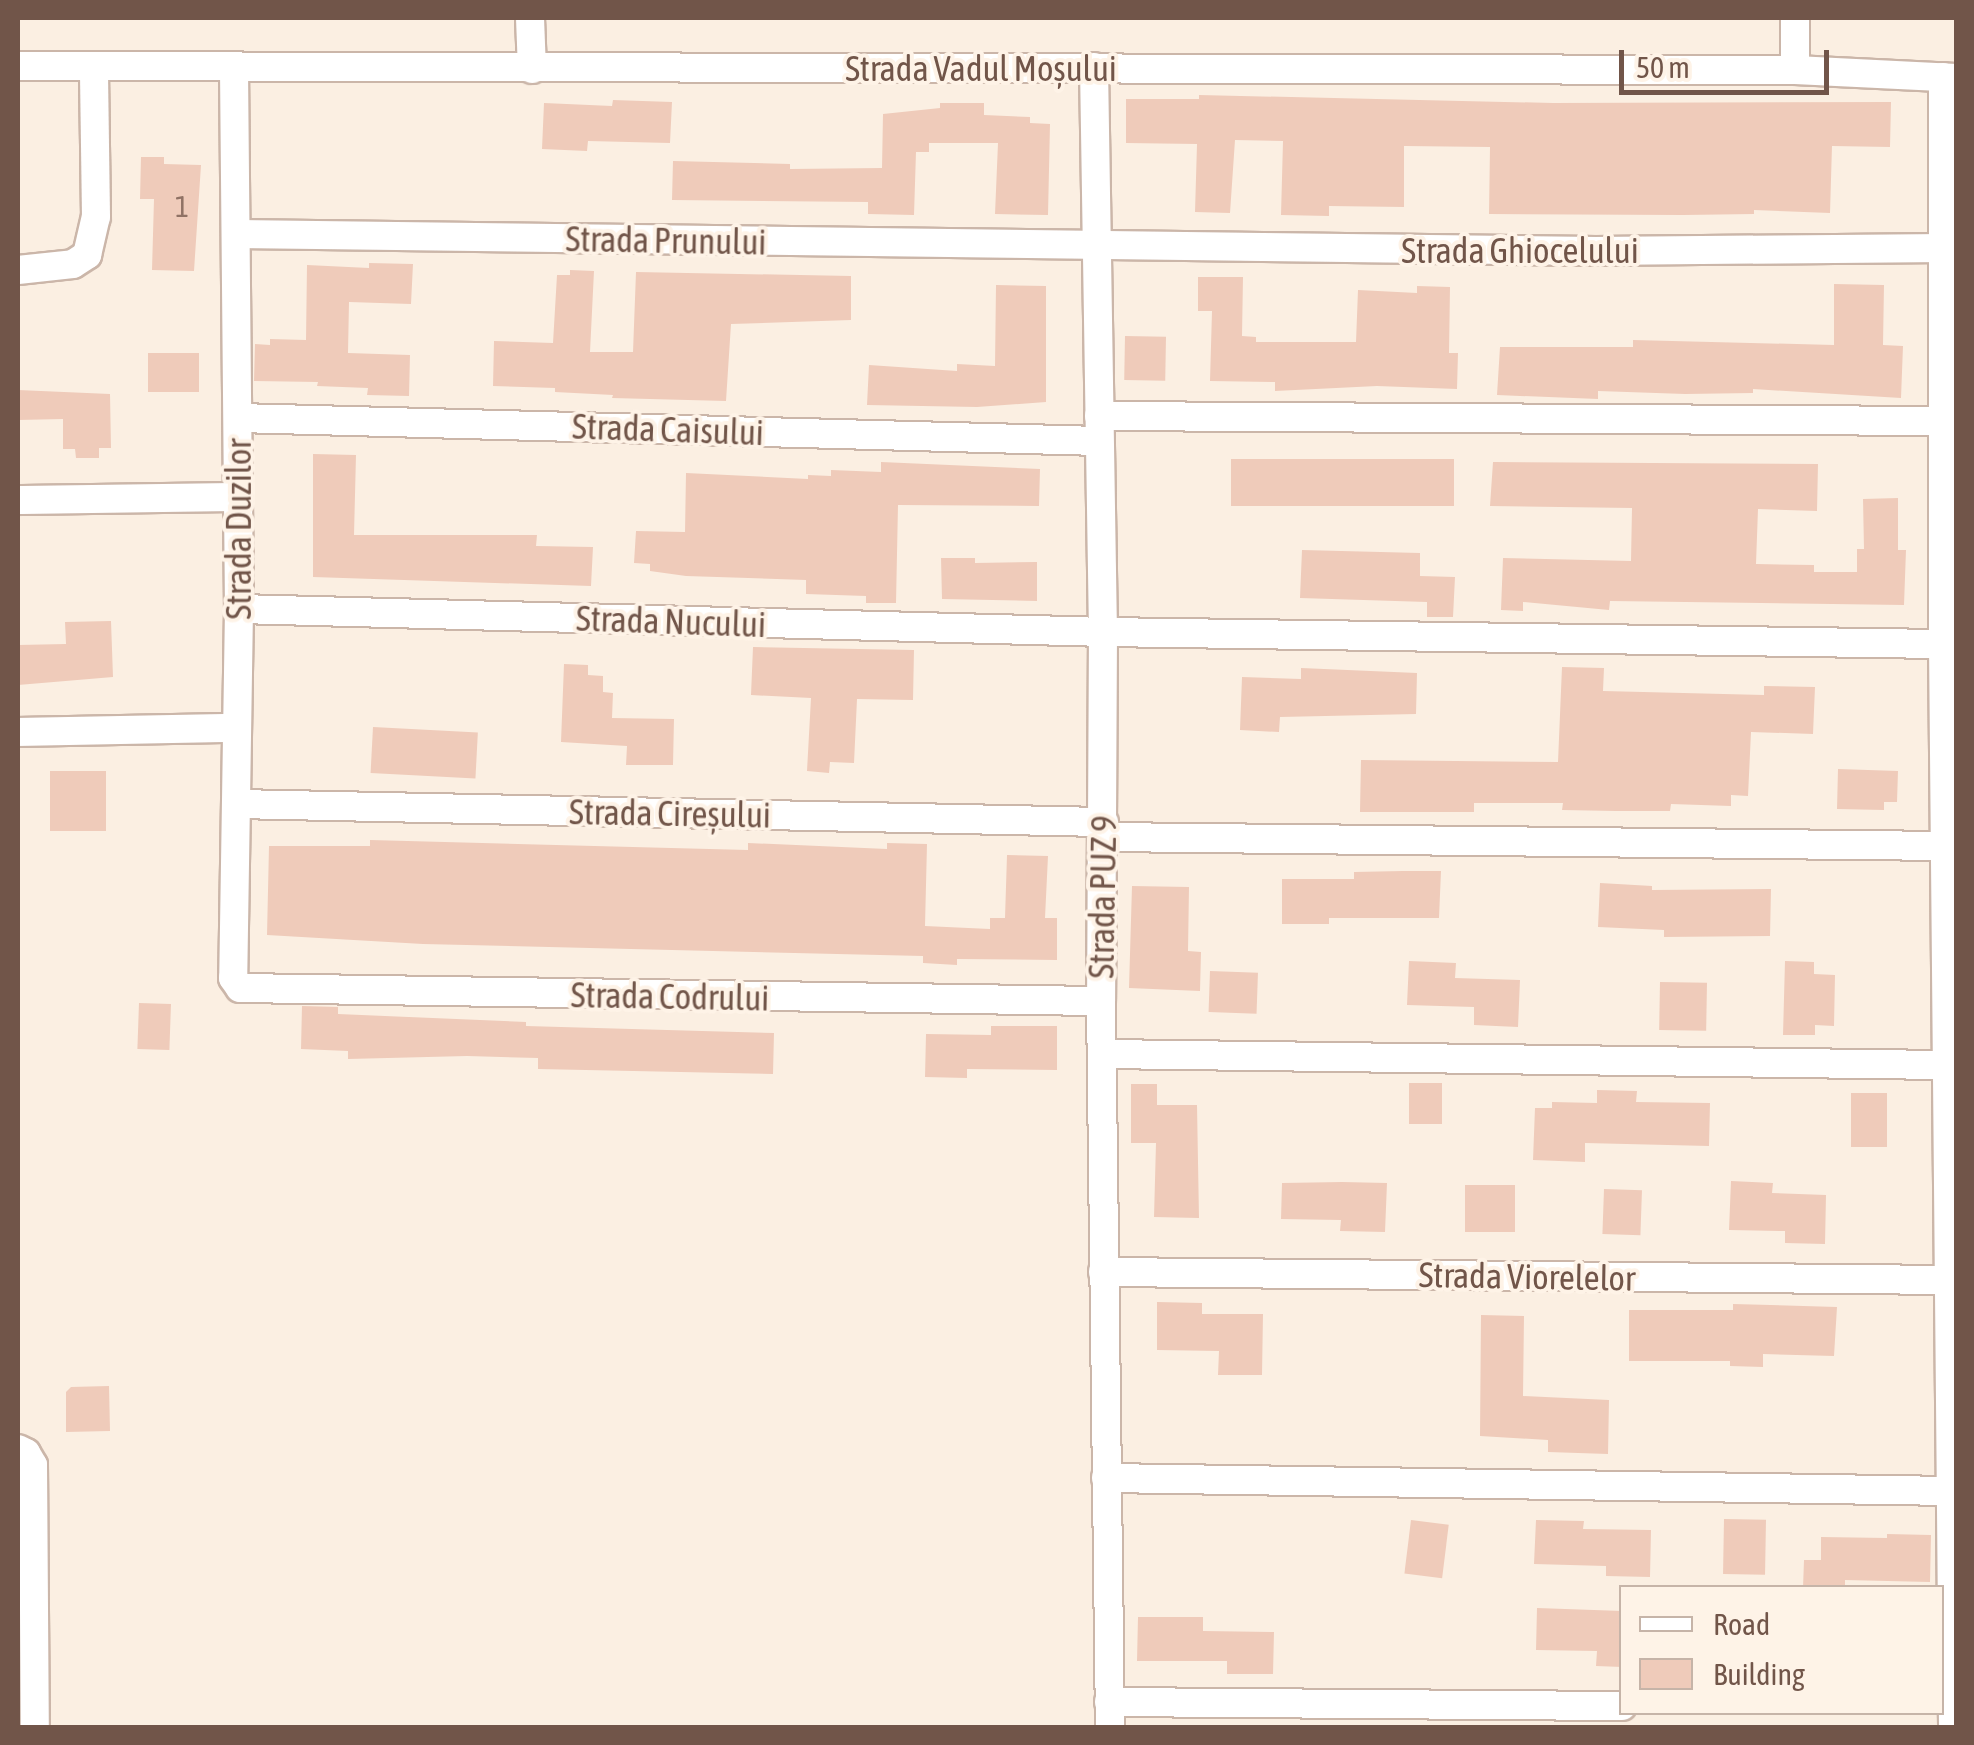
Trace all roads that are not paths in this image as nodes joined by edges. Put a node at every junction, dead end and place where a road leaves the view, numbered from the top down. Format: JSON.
{"nodes":[{"id":1,"x":530,"y":18,"type":"edge"},
{"id":2,"x":1795,"y":18,"type":"edge"},
{"id":3,"x":18,"y":66,"type":"edge"},
{"id":4,"x":94,"y":67,"type":"junction"},
{"id":5,"x":1094,"y":67,"type":"junction"},
{"id":6,"x":234,"y":68,"type":"junction"},
{"id":7,"x":532,"y":69,"type":"junction"},
{"id":8,"x":1795,"y":70,"type":"junction"},
{"id":9,"x":1950,"y":78,"type":"edge"},
{"id":10,"x":237,"y":234,"type":"junction"},
{"id":11,"x":1096,"y":246,"type":"junction"},
{"id":12,"x":1945,"y":248,"type":"junction"},
{"id":13,"x":18,"y":270,"type":"edge"},
{"id":14,"x":238,"y":418,"type":"junction"},
{"id":15,"x":1942,"y":421,"type":"junction"},
{"id":16,"x":1099,"y":428,"type":"junction"},
{"id":17,"x":237,"y":497,"type":"junction"},
{"id":18,"x":18,"y":500,"type":"edge"},
{"id":19,"x":239,"y":609,"type":"junction"},
{"id":20,"x":1104,"y":632,"type":"junction"},
{"id":21,"x":1943,"y":644,"type":"junction"},
{"id":22,"x":236,"y":728,"type":"junction"},
{"id":23,"x":18,"y":732,"type":"edge"},
{"id":24,"x":236,"y":804,"type":"junction"},
{"id":25,"x":1104,"y":830,"type":"junction"},
{"id":26,"x":1947,"y":846,"type":"junction"},
{"id":27,"x":240,"y":988,"type":"joint"},
{"id":28,"x":1101,"y":1001,"type":"junction"},
{"id":29,"x":1102,"y":1054,"type":"junction"},
{"id":30,"x":1948,"y":1065,"type":"junction"},
{"id":31,"x":1103,"y":1272,"type":"junction"},
{"id":32,"x":1951,"y":1280,"type":"junction"},
{"id":33,"x":18,"y":1449,"type":"edge"},
{"id":34,"x":1106,"y":1478,"type":"junction"},
{"id":35,"x":1951,"y":1491,"type":"junction"},
{"id":36,"x":1619,"y":1706,"type":"edge"},
{"id":37,"x":1951,"y":1713,"type":"edge"},
{"id":38,"x":1109,"y":1714,"type":"edge"},
{"id":39,"x":35,"y":1728,"type":"edge"}],
"edges":[{"from":1,"to":7,"type":"street"},
{"from":2,"to":8,"type":"street"},
{"from":3,"to":4,"type":"street","name":"Strada Vadul Moșului"},
{"from":4,"to":6,"type":"street","name":"Strada Vadul Moșului"},
{"from":4,"to":13,"type":"street"},
{"from":5,"to":7,"type":"street","name":"Strada Vadul Moșului"},
{"from":5,"to":8,"type":"street","name":"Strada Vadul Moșului"},
{"from":5,"to":11,"type":"street","name":"Strada PUZ 9"},
{"from":6,"to":7,"type":"street","name":"Strada Vadul Moșului"},
{"from":6,"to":10,"type":"street","name":"Strada Duzilor"},
{"from":8,"to":9,"type":"street","name":"Strada Vadul Moșului"},
{"from":9,"to":12,"type":"street"},
{"from":10,"to":11,"type":"street","name":"Strada Prunului"},
{"from":10,"to":14,"type":"street","name":"Strada Duzilor"},
{"from":11,"to":12,"type":"street","name":"Strada Ghiocelului"},
{"from":11,"to":16,"type":"street","name":"Strada PUZ 9"},
{"from":12,"to":15,"type":"street"},
{"from":14,"to":16,"type":"street","name":"Strada Caisului"},
{"from":14,"to":17,"type":"street","name":"Strada Duzilor"},
{"from":15,"to":16,"type":"street","name":"Strada Caisului"},
{"from":15,"to":21,"type":"street"},
{"from":16,"to":20,"type":"street","name":"Strada PUZ 9"},
{"from":17,"to":18,"type":"street"},
{"from":17,"to":19,"type":"street","name":"Strada Duzilor"},
{"from":19,"to":20,"type":"street","name":"Strada Nucului"},
{"from":19,"to":22,"type":"street","name":"Strada Duzilor"},
{"from":20,"to":21,"type":"street","name":"Strada Nucului"},
{"from":20,"to":25,"type":"street","name":"Strada PUZ 9"},
{"from":21,"to":26,"type":"street"},
{"from":22,"to":23,"type":"street"},
{"from":22,"to":24,"type":"street","name":"Strada Duzilor"},
{"from":24,"to":25,"type":"street","name":"Strada Cireșului"},
{"from":24,"to":27,"type":"street","name":"Strada Duzilor"},
{"from":25,"to":26,"type":"street","name":"Strada Cireșului"},
{"from":25,"to":28,"type":"street","name":"Strada PUZ 9"},
{"from":26,"to":30,"type":"street"},
{"from":27,"to":28,"type":"street","name":"Strada Codrului"},
{"from":28,"to":29,"type":"street","name":"Strada PUZ 9"},
{"from":29,"to":30,"type":"street"},
{"from":29,"to":31,"type":"street","name":"Strada PUZ 9"},
{"from":30,"to":32,"type":"street"},
{"from":31,"to":32,"type":"street","name":"Strada Viorelelor"},
{"from":31,"to":34,"type":"street","name":"Strada PUZ 9"},
{"from":32,"to":35,"type":"street"},
{"from":33,"to":39,"type":"street"},
{"from":34,"to":35,"type":"street"},
{"from":34,"to":38,"type":"street","name":"Strada PUZ 9"},
{"from":35,"to":37,"type":"street"},
{"from":36,"to":38,"type":"street"}]}
